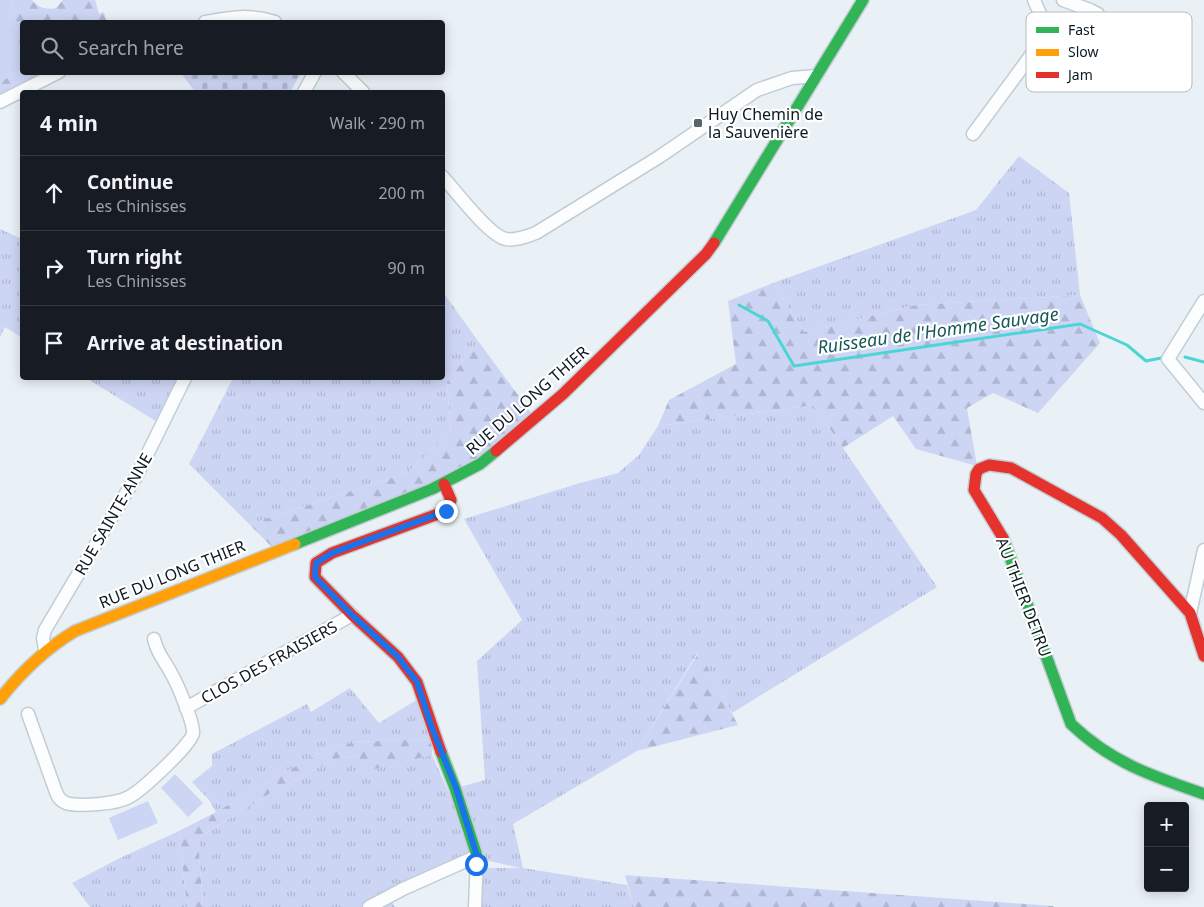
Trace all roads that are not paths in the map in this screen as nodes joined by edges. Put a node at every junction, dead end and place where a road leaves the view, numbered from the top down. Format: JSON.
{"nodes":[{"id":1,"x":863,"y":0,"type":"edge"},
{"id":2,"x":1035,"y":0,"type":"edge"},
{"id":3,"x":1063,"y":0,"type":"edge"},
{"id":4,"x":1040,"y":12,"type":"edge"},
{"id":5,"x":1094,"y":12,"type":"edge"},
{"id":6,"x":220,"y":20,"type":"edge"},
{"id":7,"x":269,"y":20,"type":"edge"},
{"id":8,"x":1026,"y":62,"type":"edge"},
{"id":9,"x":53,"y":75,"type":"edge"},
{"id":10,"x":312,"y":75,"type":"edge"},
{"id":11,"x":345,"y":75,"type":"edge"},
{"id":12,"x":816,"y":76,"type":"junction"},
{"id":13,"x":22,"y":90,"type":"edge"},
{"id":14,"x":305,"y":90,"type":"edge"},
{"id":15,"x":361,"y":90,"type":"edge"},
{"id":16,"x":20,"y":91,"type":"edge"},
{"id":17,"x":0,"y":102,"type":"edge"},
{"id":18,"x":973,"y":134,"type":"dead end"},
{"id":19,"x":445,"y":179,"type":"edge"},
{"id":20,"x":1204,"y":301,"type":"edge"},
{"id":21,"x":184,"y":380,"type":"edge"},
{"id":22,"x":1204,"y":403,"type":"edge"},
{"id":23,"x":444,"y":484,"type":"junction"},
{"id":24,"x":1204,"y":550,"type":"edge"},
{"id":25,"x":1190,"y":613,"type":"junction"},
{"id":26,"x":352,"y":615,"type":"junction"},
{"id":27,"x":154,"y":639,"type":"dead end"},
{"id":28,"x":45,"y":650,"type":"junction"},
{"id":29,"x":1204,"y":656,"type":"edge"},
{"id":30,"x":0,"y":699,"type":"edge"},
{"id":31,"x":186,"y":708,"type":"junction"},
{"id":32,"x":28,"y":714,"type":"dead end"},
{"id":33,"x":1204,"y":794,"type":"edge"},
{"id":34,"x":477,"y":856,"type":"junction"},
{"id":35,"x":369,"y":907,"type":"edge"},
{"id":36,"x":475,"y":907,"type":"edge"}],
"edges":[{"from":1,"to":12,"type":"street","name":"RUE DU LONG THIER"},
{"from":2,"to":4,"type":"street"},
{"from":3,"to":5,"type":"street"},
{"from":6,"to":7,"type":"street"},
{"from":8,"to":18,"type":"street"},
{"from":9,"to":13,"type":"street"},
{"from":10,"to":14,"type":"street"},
{"from":11,"to":15,"type":"street"},
{"from":12,"to":19,"type":"street"},
{"from":12,"to":23,"type":"street","name":"RUE DU LONG THIER"},
{"from":16,"to":17,"type":"street"},
{"from":20,"to":22,"type":"street"},
{"from":21,"to":28,"type":"street","name":"RUE SAINTE-ANNE"},
{"from":23,"to":26,"type":"street"},
{"from":23,"to":28,"type":"street","name":"RUE DU LONG THIER"},
{"from":24,"to":25,"type":"street"},
{"from":25,"to":29,"type":"street","name":"AU THIER DETRU"},
{"from":25,"to":33,"type":"street","name":"AU THIER DETRU"},
{"from":26,"to":31,"type":"street","name":"CLOS DES FRAISIERS"},
{"from":26,"to":34,"type":"street"},
{"from":27,"to":31,"type":"street","name":"CLOS DES FRAISIERS"},
{"from":28,"to":30,"type":"street","name":"RUE DU LONG THIER"},
{"from":31,"to":32,"type":"street","name":"CLOS DES FRAISIERS"},
{"from":34,"to":35,"type":"street"},
{"from":34,"to":36,"type":"street"}]}
